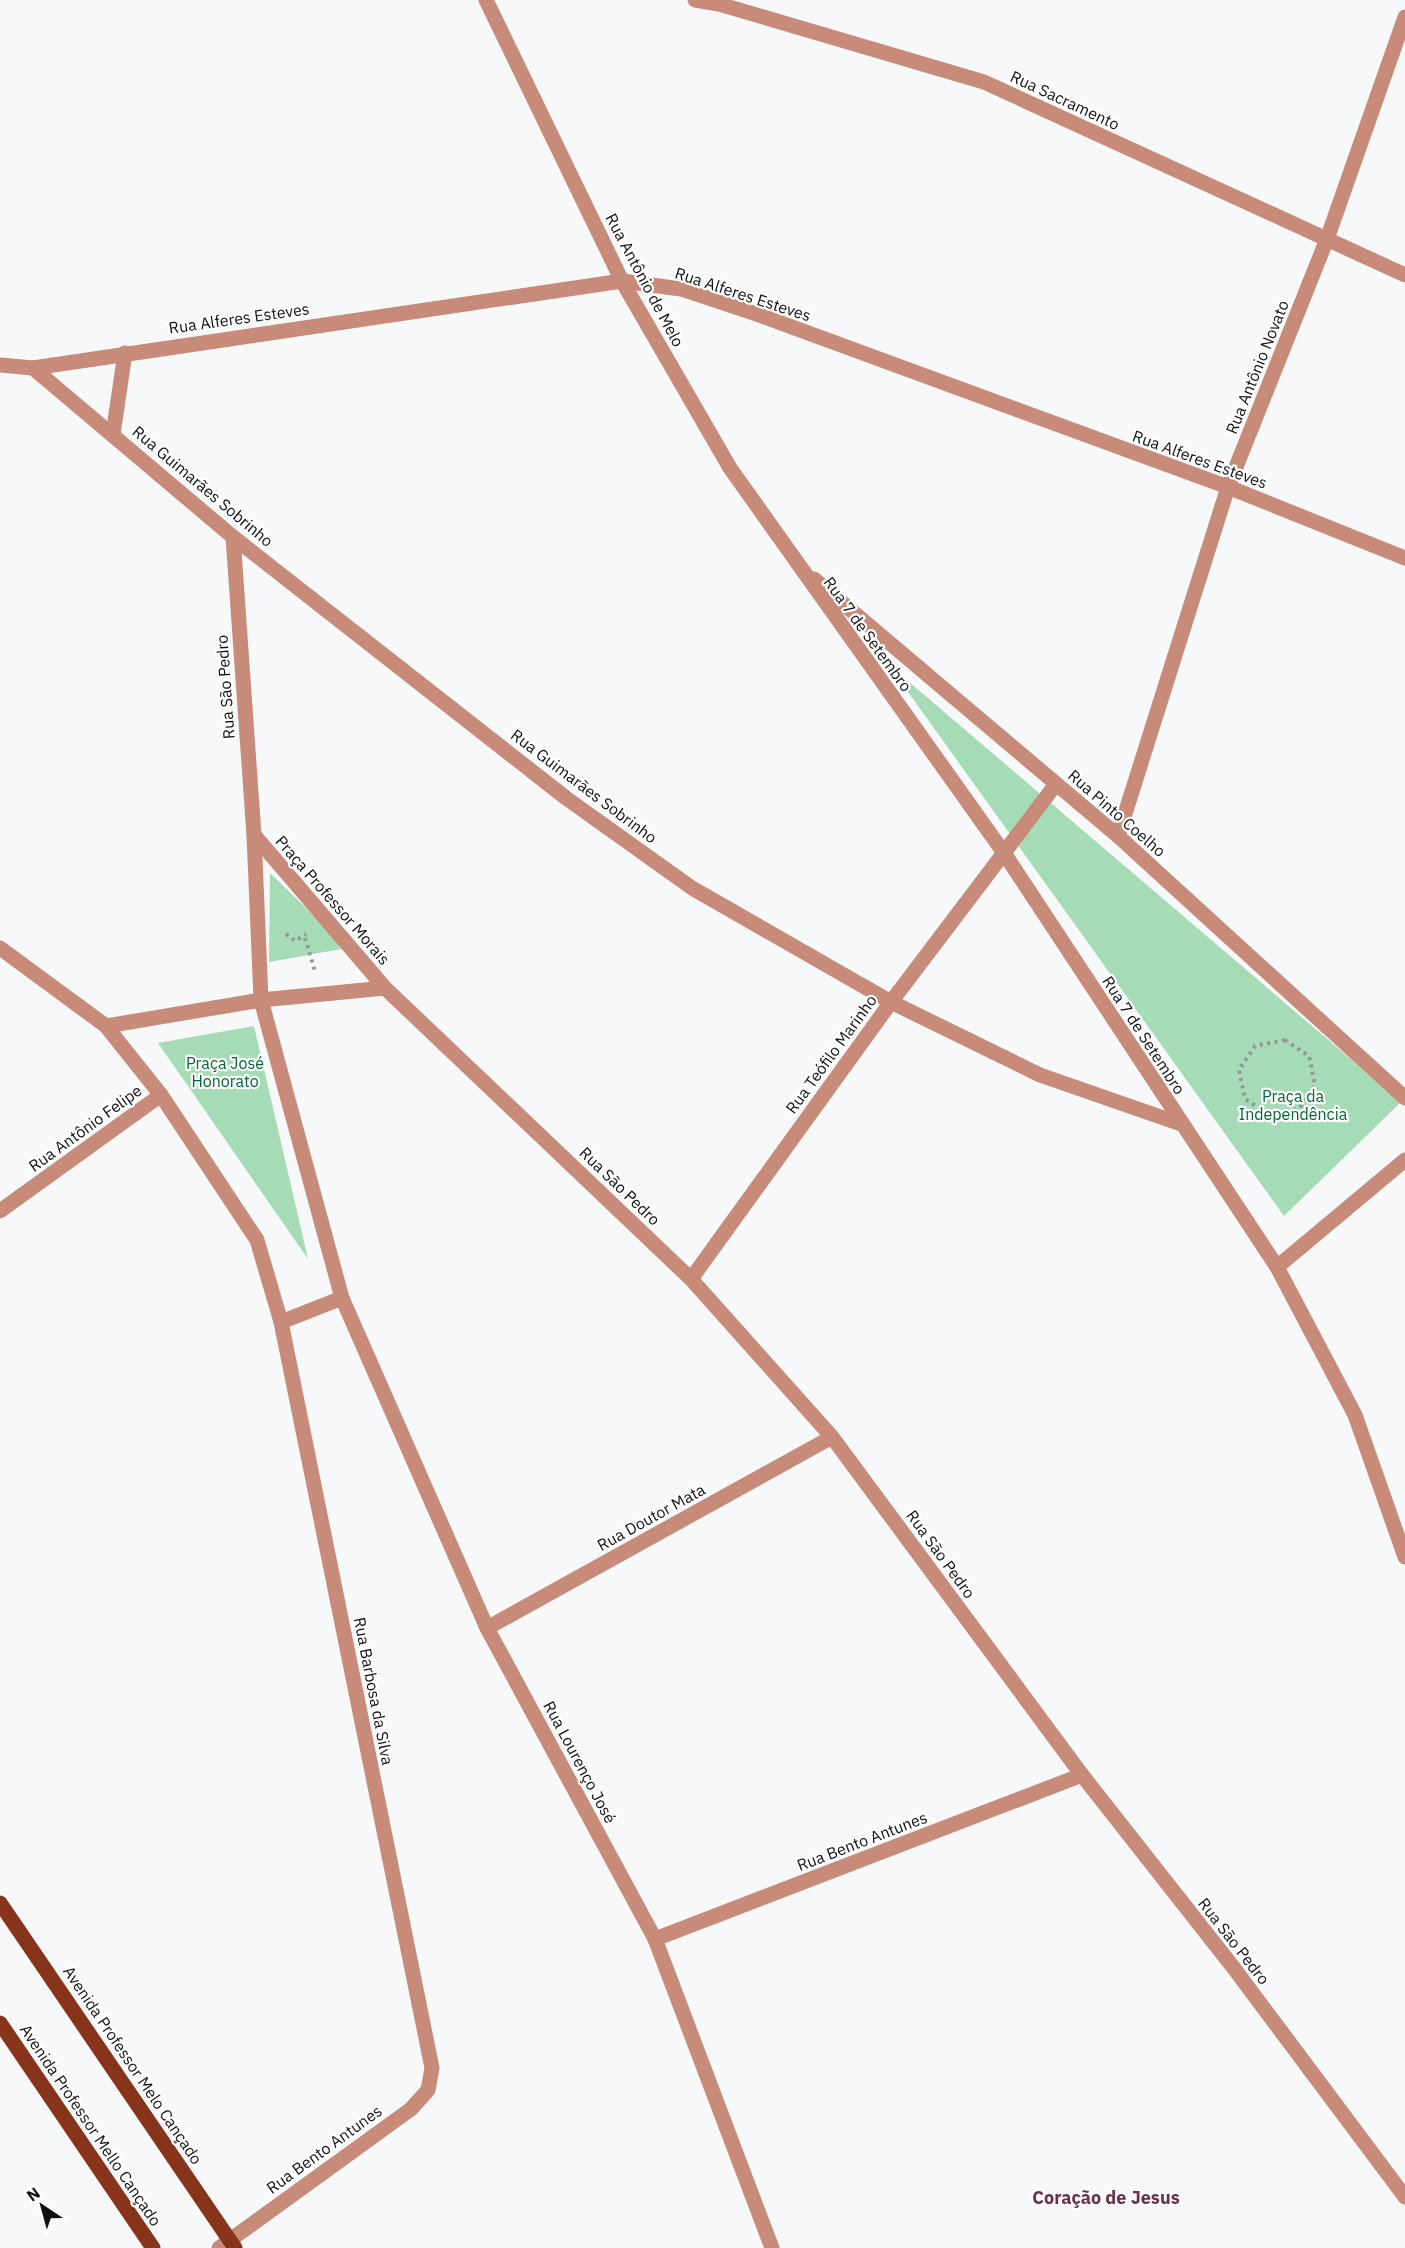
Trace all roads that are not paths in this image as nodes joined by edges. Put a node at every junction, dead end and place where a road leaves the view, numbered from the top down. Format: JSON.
{"nodes":[{"id":1,"x":486,"y":0,"type":"edge"},
{"id":2,"x":695,"y":0,"type":"edge"},
{"id":3,"x":1405,"y":18,"type":"edge"},
{"id":4,"x":1327,"y":239,"type":"junction"},
{"id":5,"x":1405,"y":275,"type":"edge"},
{"id":6,"x":622,"y":281,"type":"junction"},
{"id":7,"x":125,"y":353,"type":"junction"},
{"id":8,"x":0,"y":365,"type":"edge"},
{"id":9,"x":33,"y":368,"type":"junction"},
{"id":10,"x":113,"y":434,"type":"junction"},
{"id":11,"x":1228,"y":487,"type":"junction"},
{"id":12,"x":233,"y":537,"type":"junction"},
{"id":13,"x":1405,"y":558,"type":"edge"},
{"id":14,"x":796,"y":564,"type":"junction"},
{"id":15,"x":1056,"y":784,"type":"junction"},
{"id":16,"x":254,"y":835,"type":"junction"},
{"id":17,"x":1118,"y":836,"type":"junction"},
{"id":18,"x":1004,"y":854,"type":"junction"},
{"id":19,"x":0,"y":948,"type":"edge"},
{"id":20,"x":385,"y":988,"type":"junction"},
{"id":21,"x":261,"y":1000,"type":"junction"},
{"id":22,"x":891,"y":1002,"type":"junction"},
{"id":23,"x":106,"y":1026,"type":"junction"},
{"id":24,"x":161,"y":1095,"type":"junction"},
{"id":25,"x":1405,"y":1098,"type":"edge"},
{"id":26,"x":1180,"y":1124,"type":"junction"},
{"id":27,"x":1405,"y":1160,"type":"edge"},
{"id":28,"x":0,"y":1211,"type":"edge"},
{"id":29,"x":1277,"y":1267,"type":"junction"},
{"id":30,"x":691,"y":1279,"type":"junction"},
{"id":31,"x":342,"y":1298,"type":"junction"},
{"id":32,"x":281,"y":1322,"type":"junction"},
{"id":33,"x":832,"y":1437,"type":"junction"},
{"id":34,"x":1405,"y":1557,"type":"edge"},
{"id":35,"x":488,"y":1628,"type":"junction"},
{"id":36,"x":1082,"y":1775,"type":"junction"},
{"id":37,"x":0,"y":1903,"type":"edge"},
{"id":38,"x":655,"y":1940,"type":"junction"},
{"id":39,"x":0,"y":2023,"type":"edge"},
{"id":40,"x":432,"y":2068,"type":"joint"},
{"id":41,"x":1405,"y":2197,"type":"edge"},
{"id":42,"x":228,"y":2245,"type":"edge"},
{"id":43,"x":153,"y":2248,"type":"edge"},
{"id":44,"x":772,"y":2248,"type":"edge"}],
"edges":[{"from":1,"to":6,"type":"street","name":"Rua Antônio de Melo"},
{"from":2,"to":4,"type":"street","name":"Rua Sacramento"},
{"from":3,"to":4,"type":"street","name":"Rua Antônio Novato"},
{"from":4,"to":5,"type":"street","name":"Rua Sacramento"},
{"from":4,"to":11,"type":"street","name":"Rua Antônio Novato"},
{"from":6,"to":7,"type":"street","name":"Rua Alferes Esteves"},
{"from":6,"to":11,"type":"street","name":"Rua Alferes Esteves"},
{"from":6,"to":14,"type":"street","name":"Rua Antônio de Melo"},
{"from":7,"to":9,"type":"street","name":"Rua Alferes Esteves"},
{"from":7,"to":10,"type":"street"},
{"from":8,"to":9,"type":"street","name":"Rua Alferes Esteves"},
{"from":9,"to":10,"type":"street","name":"Rua Guimarães Sobrinho"},
{"from":10,"to":12,"type":"street","name":"Rua Guimarães Sobrinho"},
{"from":11,"to":13,"type":"street","name":"Rua Alferes Esteves"},
{"from":11,"to":17,"type":"street","name":"Rua Antônio Novato"},
{"from":12,"to":16,"type":"street","name":"Rua São Pedro"},
{"from":12,"to":22,"type":"street","name":"Rua Guimarães Sobrinho"},
{"from":14,"to":15,"type":"street","name":"Rua Pinto Coelho"},
{"from":14,"to":18,"type":"street","name":"Rua 7 de Setembro"},
{"from":15,"to":17,"type":"street","name":"Rua Pinto Coelho"},
{"from":15,"to":18,"type":"street","name":"Rua Teófilo Marinho"},
{"from":16,"to":20,"type":"street","name":"Praça Professor Morais"},
{"from":16,"to":21,"type":"street","name":"Praça Professor Morais"},
{"from":17,"to":25,"type":"street","name":"Rua Pinto Coelho"},
{"from":18,"to":22,"type":"street","name":"Rua Teófilo Marinho"},
{"from":18,"to":26,"type":"street","name":"Rua 7 de Setembro"},
{"from":19,"to":23,"type":"street"},
{"from":20,"to":21,"type":"street","name":"Praça Professor Morais"},
{"from":20,"to":30,"type":"street","name":"Rua São Pedro"},
{"from":21,"to":23,"type":"street"},
{"from":21,"to":31,"type":"street"},
{"from":22,"to":26,"type":"street","name":"Rua Guimarães Sobrinho"},
{"from":22,"to":30,"type":"street","name":"Rua Teófilo Marinho"},
{"from":23,"to":24,"type":"street"},
{"from":24,"to":28,"type":"street","name":"Rua Antônio Felipe"},
{"from":24,"to":32,"type":"street"},
{"from":26,"to":29,"type":"street","name":"Rua 7 de Setembro"},
{"from":27,"to":29,"type":"street"},
{"from":29,"to":34,"type":"street","name":"Rua 7 de Setembro"},
{"from":30,"to":33,"type":"street","name":"Rua São Pedro"},
{"from":31,"to":32,"type":"street"},
{"from":31,"to":35,"type":"street","name":"Rua Lourenço José"},
{"from":32,"to":40,"type":"street","name":"Rua Barbosa da Silva"},
{"from":33,"to":35,"type":"street","name":"Rua Doutor Mata"},
{"from":33,"to":36,"type":"street","name":"Rua São Pedro"},
{"from":35,"to":38,"type":"street","name":"Rua Lourenço José"},
{"from":36,"to":38,"type":"street","name":"Rua Bento Antunes"},
{"from":36,"to":41,"type":"street","name":"Rua São Pedro"},
{"from":37,"to":42,"type":"main road","name":"Avenida Professor Melo Cançado"},
{"from":38,"to":44,"type":"street","name":"Rua Lourenço José"},
{"from":39,"to":43,"type":"main road","name":"Avenida Professor Mello Cançado"},
{"from":40,"to":42,"type":"street","name":"Rua Bento Antunes"}]}
